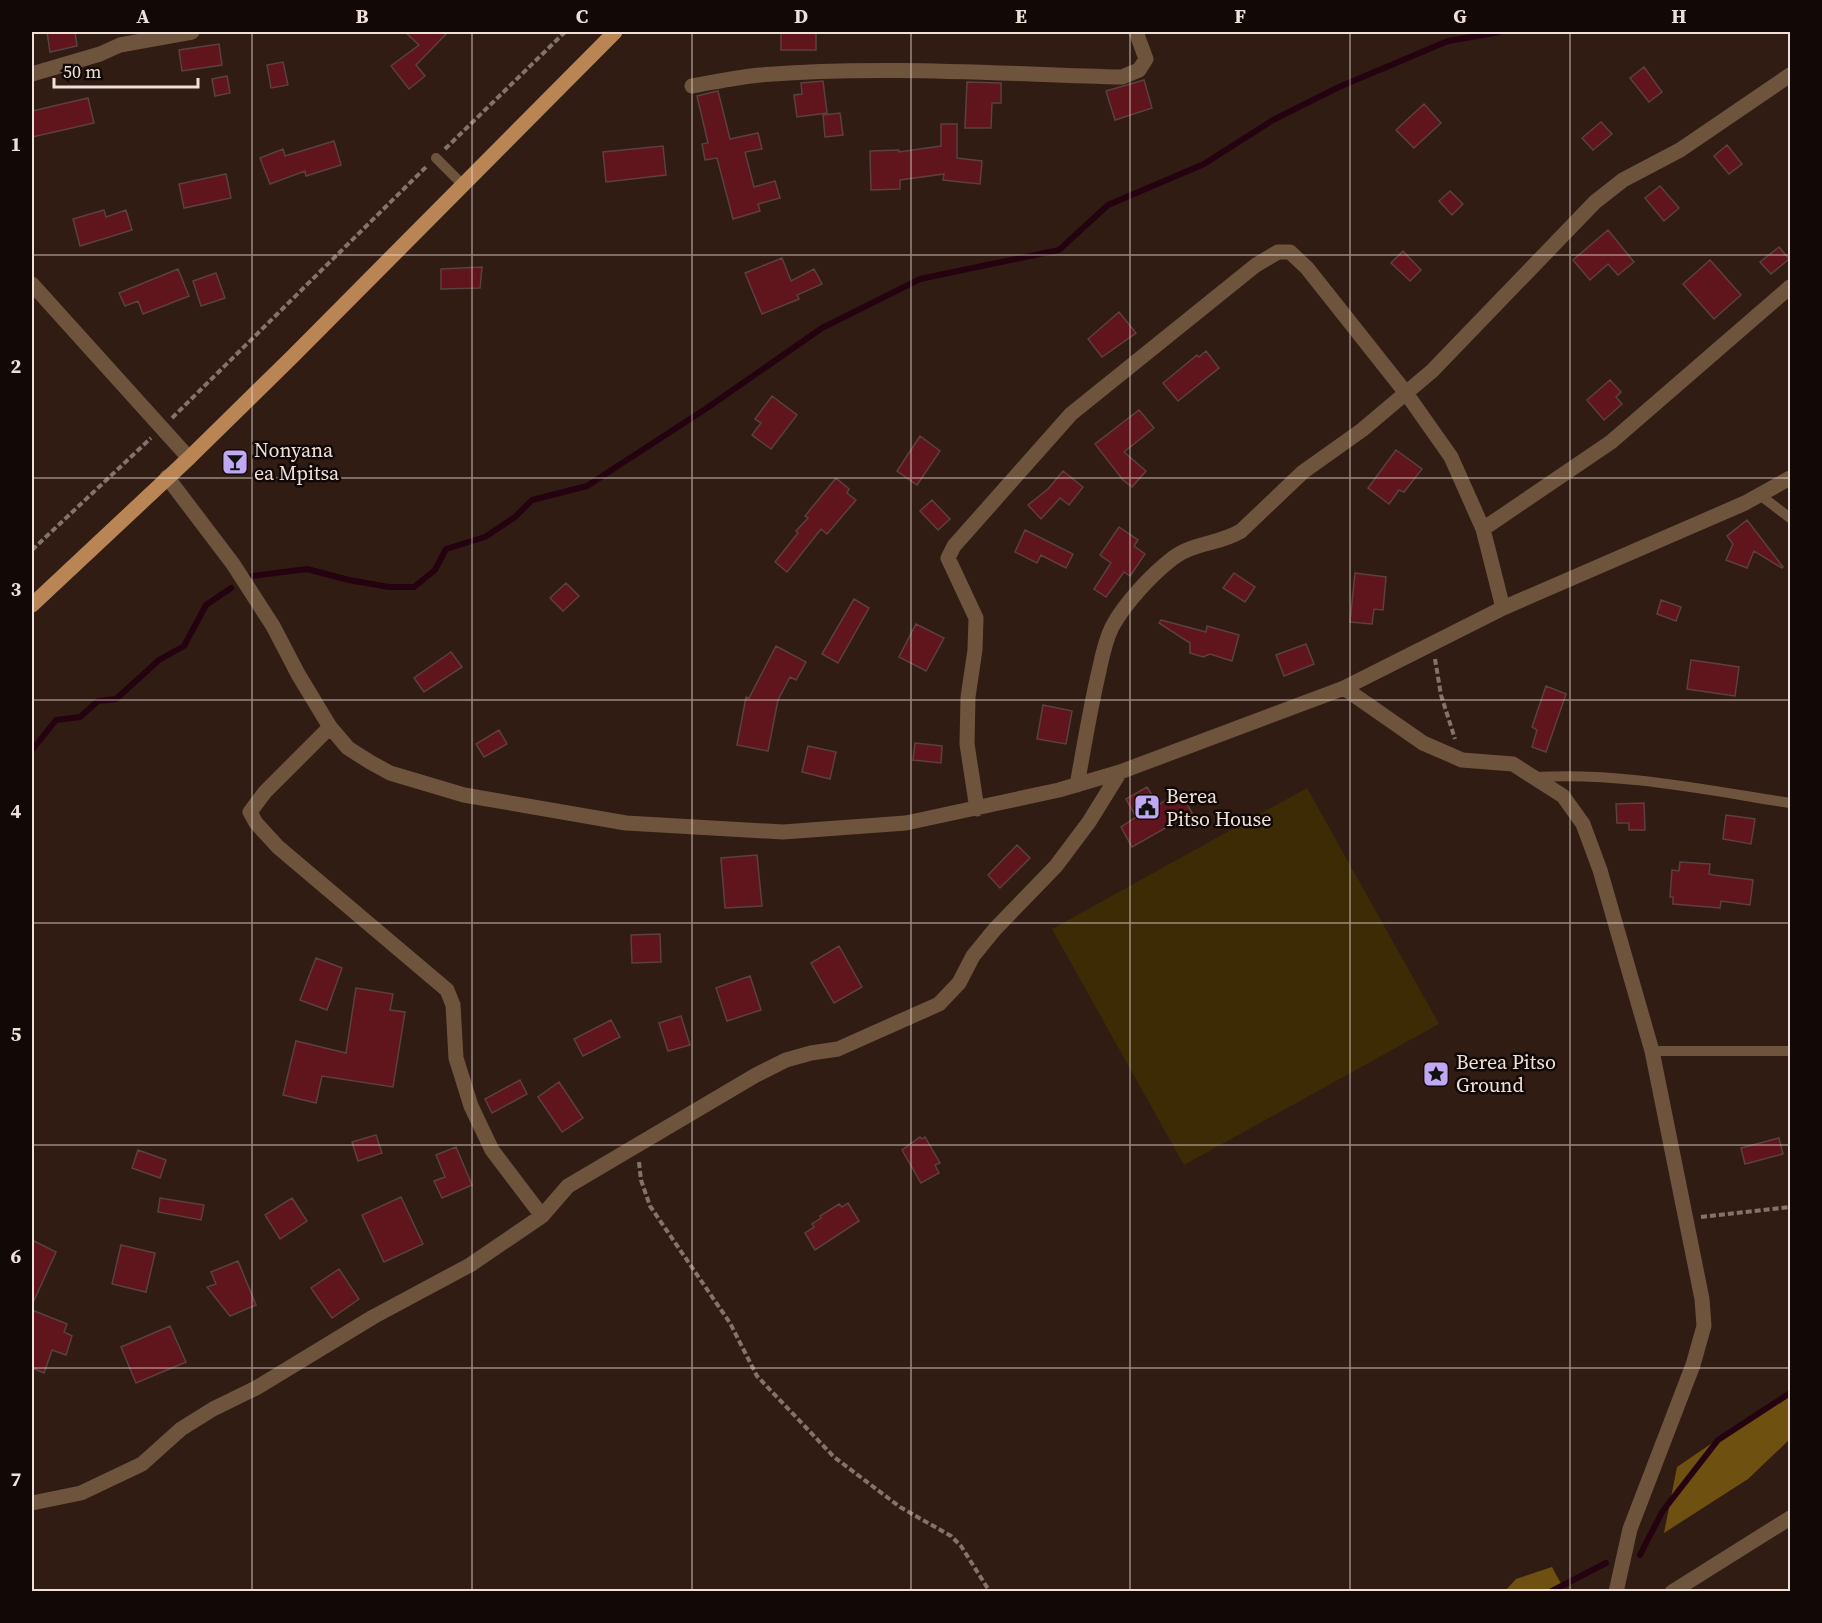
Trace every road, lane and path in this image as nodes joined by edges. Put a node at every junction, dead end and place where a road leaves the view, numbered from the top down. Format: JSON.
{"nodes":[{"id":1,"x":192,"y":32,"type":"edge"},
{"id":2,"x":565,"y":32,"type":"edge"},
{"id":3,"x":615,"y":32,"type":"edge"},
{"id":4,"x":1136,"y":32,"type":"edge"},
{"id":5,"x":32,"y":74,"type":"edge"},
{"id":6,"x":1791,"y":75,"type":"edge"},
{"id":7,"x":692,"y":86,"type":"dead end"},
{"id":8,"x":436,"y":158,"type":"junction"},
{"id":9,"x":463,"y":185,"type":"junction"},
{"id":10,"x":32,"y":284,"type":"edge"},
{"id":11,"x":1791,"y":287,"type":"edge"},
{"id":12,"x":1406,"y":393,"type":"junction"},
{"id":13,"x":162,"y":428,"type":"junction"},
{"id":14,"x":189,"y":458,"type":"junction"},
{"id":15,"x":167,"y":477,"type":"junction"},
{"id":16,"x":1791,"y":478,"type":"edge"},
{"id":17,"x":1760,"y":495,"type":"junction"},
{"id":18,"x":1791,"y":518,"type":"edge"},
{"id":19,"x":1483,"y":529,"type":"junction"},
{"id":20,"x":32,"y":550,"type":"edge"},
{"id":21,"x":32,"y":605,"type":"edge"},
{"id":22,"x":1503,"y":608,"type":"junction"},
{"id":23,"x":1432,"y":645,"type":"junction"},
{"id":24,"x":1344,"y":688,"type":"junction"},
{"id":25,"x":330,"y":727,"type":"junction"},
{"id":26,"x":1461,"y":760,"type":"junction"},
{"id":27,"x":1120,"y":772,"type":"junction"},
{"id":28,"x":1535,"y":777,"type":"junction"},
{"id":29,"x":1077,"y":785,"type":"junction"},
{"id":30,"x":1791,"y":803,"type":"edge"},
{"id":31,"x":977,"y":809,"type":"junction"},
{"id":32,"x":1652,"y":1051,"type":"junction"},
{"id":33,"x":1791,"y":1052,"type":"edge"},
{"id":34,"x":638,"y":1146,"type":"junction"},
{"id":35,"x":1791,"y":1207,"type":"edge"},
{"id":36,"x":542,"y":1216,"type":"junction"},
{"id":37,"x":1685,"y":1219,"type":"junction"},
{"id":38,"x":32,"y":1503,"type":"edge"},
{"id":39,"x":1791,"y":1518,"type":"edge"},
{"id":40,"x":990,"y":1592,"type":"edge"},
{"id":41,"x":1616,"y":1592,"type":"edge"},
{"id":42,"x":1672,"y":1592,"type":"edge"}],
"edges":[{"from":1,"to":5,"type":"street"},
{"from":2,"to":8,"type":"path"},
{"from":3,"to":9,"type":"main road"},
{"from":4,"to":7,"type":"street"},
{"from":6,"to":12,"type":"street"},
{"from":8,"to":9,"type":"lane"},
{"from":8,"to":13,"type":"path"},
{"from":9,"to":14,"type":"main road"},
{"from":10,"to":13,"type":"street"},
{"from":11,"to":19,"type":"street"},
{"from":12,"to":19,"type":"street"},
{"from":12,"to":29,"type":"street"},
{"from":12,"to":31,"type":"street"},
{"from":13,"to":14,"type":"street"},
{"from":13,"to":20,"type":"path"},
{"from":14,"to":15,"type":"main road"},
{"from":15,"to":21,"type":"main road"},
{"from":15,"to":25,"type":"street"},
{"from":16,"to":17,"type":"street"},
{"from":17,"to":18,"type":"lane"},
{"from":17,"to":22,"type":"street"},
{"from":19,"to":22,"type":"street"},
{"from":22,"to":23,"type":"street"},
{"from":23,"to":24,"type":"street"},
{"from":23,"to":26,"type":"path"},
{"from":24,"to":26,"type":"street"},
{"from":24,"to":27,"type":"street"},
{"from":25,"to":31,"type":"street"},
{"from":25,"to":36,"type":"street"},
{"from":26,"to":28,"type":"street"},
{"from":27,"to":29,"type":"street"},
{"from":27,"to":34,"type":"street"},
{"from":28,"to":30,"type":"lane"},
{"from":28,"to":32,"type":"street"},
{"from":29,"to":31,"type":"street"},
{"from":32,"to":33,"type":"lane"},
{"from":32,"to":37,"type":"street"},
{"from":34,"to":36,"type":"street"},
{"from":34,"to":40,"type":"path"},
{"from":35,"to":37,"type":"path"},
{"from":36,"to":38,"type":"street"},
{"from":37,"to":41,"type":"street"},
{"from":39,"to":42,"type":"street"}]}
